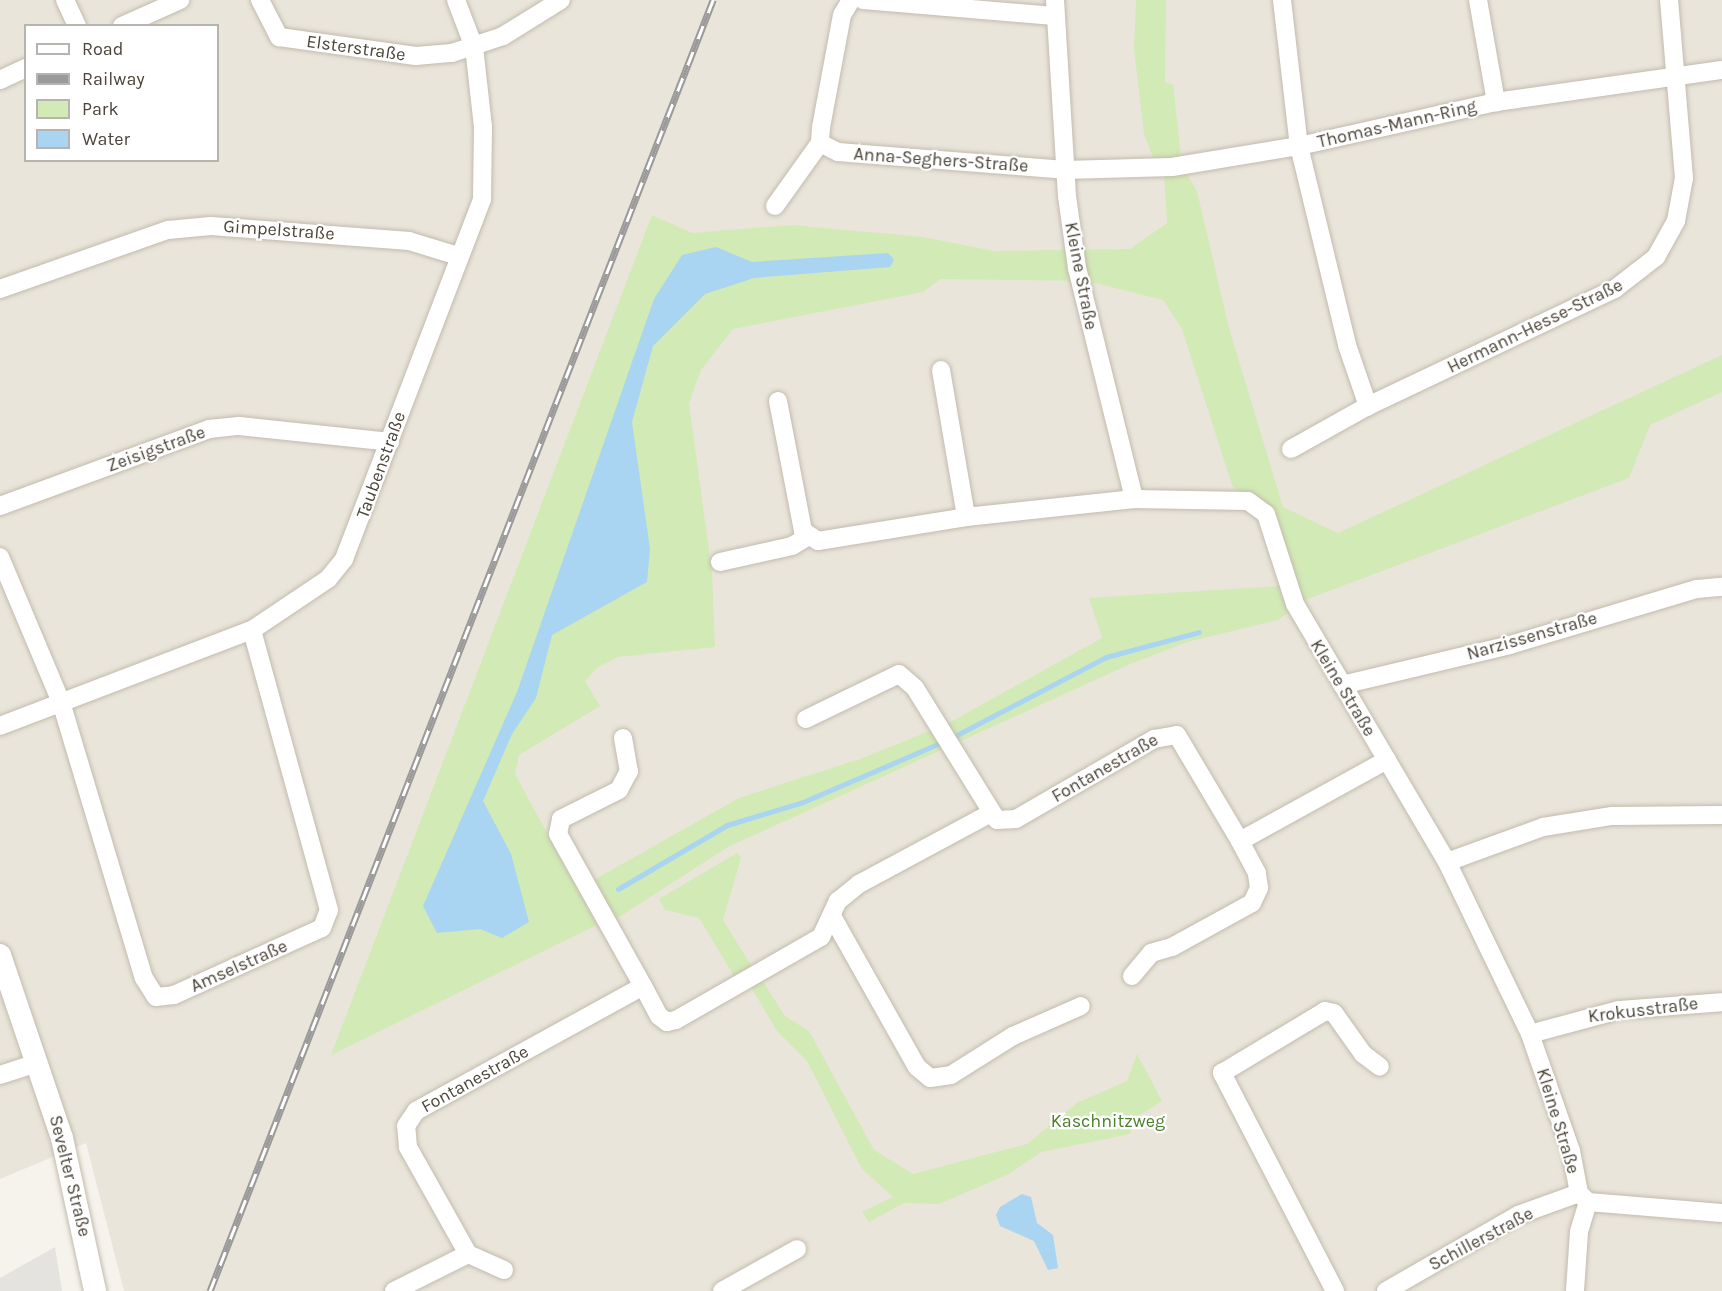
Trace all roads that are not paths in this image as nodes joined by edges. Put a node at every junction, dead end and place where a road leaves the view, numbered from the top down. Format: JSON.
{"nodes":[{"id":1,"x":66,"y":0,"type":"edge"},
{"id":2,"x":180,"y":0,"type":"edge"},
{"id":3,"x":260,"y":0,"type":"edge"},
{"id":4,"x":456,"y":0,"type":"edge"},
{"id":5,"x":561,"y":0,"type":"edge"},
{"id":6,"x":851,"y":0,"type":"edge"},
{"id":7,"x":863,"y":0,"type":"edge"},
{"id":8,"x":1282,"y":0,"type":"edge"},
{"id":9,"x":1478,"y":0,"type":"edge"},
{"id":10,"x":1669,"y":0,"type":"edge"},
{"id":11,"x":1054,"y":8,"type":"edge"},
{"id":12,"x":75,"y":24,"type":"edge"},
{"id":13,"x":126,"y":24,"type":"edge"},
{"id":14,"x":474,"y":47,"type":"junction"},
{"id":15,"x":24,"y":69,"type":"edge"},
{"id":16,"x":1722,"y":70,"type":"edge"},
{"id":17,"x":1678,"y":74,"type":"junction"},
{"id":18,"x":0,"y":80,"type":"edge"},
{"id":19,"x":1496,"y":102,"type":"junction"},
{"id":20,"x":820,"y":143,"type":"junction"},
{"id":21,"x":1299,"y":146,"type":"junction"},
{"id":22,"x":1065,"y":170,"type":"junction"},
{"id":23,"x":775,"y":206,"type":"dead end"},
{"id":24,"x":458,"y":256,"type":"junction"},
{"id":25,"x":0,"y":289,"type":"edge"},
{"id":26,"x":941,"y":370,"type":"dead end"},
{"id":27,"x":778,"y":401,"type":"dead end"},
{"id":28,"x":1368,"y":406,"type":"junction"},
{"id":29,"x":390,"y":442,"type":"junction"},
{"id":30,"x":1291,"y":449,"type":"dead end"},
{"id":31,"x":1134,"y":499,"type":"junction"},
{"id":32,"x":0,"y":506,"type":"edge"},
{"id":33,"x":966,"y":517,"type":"junction"},
{"id":34,"x":807,"y":537,"type":"junction"},
{"id":35,"x":0,"y":557,"type":"edge"},
{"id":36,"x":720,"y":562,"type":"dead end"},
{"id":37,"x":1722,"y":587,"type":"edge"},
{"id":38,"x":252,"y":630,"type":"junction"},
{"id":39,"x":1342,"y":685,"type":"junction"},
{"id":40,"x":61,"y":702,"type":"junction"},
{"id":41,"x":806,"y":719,"type":"dead end"},
{"id":42,"x":0,"y":726,"type":"edge"},
{"id":43,"x":623,"y":738,"type":"dead end"},
{"id":44,"x":1388,"y":760,"type":"junction"},
{"id":45,"x":989,"y":814,"type":"junction"},
{"id":46,"x":1722,"y":815,"type":"edge"},
{"id":47,"x":1240,"y":841,"type":"junction"},
{"id":48,"x":1447,"y":862,"type":"junction"},
{"id":49,"x":833,"y":918,"type":"junction"},
{"id":50,"x":0,"y":955,"type":"edge"},
{"id":51,"x":1132,"y":976,"type":"dead end"},
{"id":52,"x":643,"y":986,"type":"junction"},
{"id":53,"x":1722,"y":1002,"type":"edge"},
{"id":54,"x":1081,"y":1006,"type":"dead end"},
{"id":55,"x":1530,"y":1034,"type":"junction"},
{"id":56,"x":38,"y":1063,"type":"junction"},
{"id":57,"x":1380,"y":1067,"type":"dead end"},
{"id":58,"x":0,"y":1075,"type":"edge"},
{"id":59,"x":1584,"y":1197,"type":"junction"},
{"id":60,"x":1722,"y":1213,"type":"edge"},
{"id":61,"x":797,"y":1249,"type":"dead end"},
{"id":62,"x":468,"y":1254,"type":"junction"},
{"id":63,"x":504,"y":1270,"type":"dead end"},
{"id":64,"x":95,"y":1291,"type":"edge"},
{"id":65,"x":394,"y":1291,"type":"edge"},
{"id":66,"x":722,"y":1291,"type":"edge"},
{"id":67,"x":1335,"y":1291,"type":"edge"},
{"id":68,"x":1386,"y":1291,"type":"edge"},
{"id":69,"x":1575,"y":1291,"type":"edge"}],
"edges":[{"from":1,"to":12,"type":"street"},
{"from":2,"to":13,"type":"street"},
{"from":3,"to":14,"type":"street","name":"Elsterstraße"},
{"from":4,"to":14,"type":"street","name":"Taubenstraße"},
{"from":5,"to":14,"type":"street"},
{"from":6,"to":20,"type":"street"},
{"from":7,"to":11,"type":"street"},
{"from":8,"to":21,"type":"street","name":"Thomas-Mann-Ring"},
{"from":9,"to":19,"type":"street","name":"Thomas-Mann-Ring"},
{"from":10,"to":17,"type":"street"},
{"from":11,"to":22,"type":"street","name":"Kleine Straße"},
{"from":14,"to":24,"type":"street","name":"Taubenstraße"},
{"from":15,"to":18,"type":"street"},
{"from":16,"to":17,"type":"street","name":"Thomas-Mann-Ring"},
{"from":17,"to":19,"type":"street","name":"Thomas-Mann-Ring"},
{"from":17,"to":28,"type":"street","name":"Hermann-Hesse-Straße"},
{"from":19,"to":21,"type":"street","name":"Thomas-Mann-Ring"},
{"from":20,"to":22,"type":"street","name":"Anna-Seghers-Straße"},
{"from":20,"to":23,"type":"street"},
{"from":21,"to":22,"type":"street","name":"Thomas-Mann-Ring"},
{"from":21,"to":28,"type":"street"},
{"from":22,"to":31,"type":"street","name":"Kleine Straße"},
{"from":24,"to":25,"type":"street","name":"Gimpelstraße"},
{"from":24,"to":29,"type":"street","name":"Taubenstraße"},
{"from":26,"to":33,"type":"street"},
{"from":27,"to":34,"type":"street"},
{"from":28,"to":30,"type":"street","name":"Hermann-Hesse-Straße"},
{"from":29,"to":32,"type":"street","name":"Zeisigstraße"},
{"from":29,"to":38,"type":"street","name":"Taubenstraße"},
{"from":31,"to":33,"type":"street"},
{"from":31,"to":39,"type":"street","name":"Kleine Straße"},
{"from":33,"to":34,"type":"street"},
{"from":34,"to":36,"type":"street"},
{"from":35,"to":40,"type":"street"},
{"from":37,"to":39,"type":"street","name":"Narzissenstraße"},
{"from":38,"to":40,"type":"street","name":"Taubenstraße"},
{"from":38,"to":40,"type":"street","name":"Amselstraße"},
{"from":39,"to":44,"type":"street","name":"Kleine Straße"},
{"from":40,"to":42,"type":"street","name":"Taubenstraße"},
{"from":41,"to":45,"type":"street"},
{"from":43,"to":52,"type":"street"},
{"from":44,"to":47,"type":"street"},
{"from":44,"to":48,"type":"street","name":"Kleine Straße"},
{"from":45,"to":47,"type":"street","name":"Fontanestraße"},
{"from":45,"to":49,"type":"street"},
{"from":46,"to":48,"type":"street"},
{"from":47,"to":51,"type":"street","name":"Fontanestraße"},
{"from":48,"to":55,"type":"street","name":"Kleine Straße"},
{"from":49,"to":52,"type":"street"},
{"from":49,"to":54,"type":"street"},
{"from":50,"to":56,"type":"street","name":"Sevelter Straße"},
{"from":52,"to":62,"type":"street","name":"Fontanestraße"},
{"from":53,"to":55,"type":"street","name":"Krokusstraße"},
{"from":55,"to":59,"type":"street","name":"Kleine Straße"},
{"from":56,"to":58,"type":"street"},
{"from":56,"to":64,"type":"street","name":"Sevelter Straße"},
{"from":57,"to":67,"type":"street"},
{"from":59,"to":60,"type":"street"},
{"from":59,"to":68,"type":"street","name":"Schillerstraße"},
{"from":59,"to":69,"type":"street","name":"Kleine Straße"},
{"from":61,"to":66,"type":"street"},
{"from":62,"to":63,"type":"street"},
{"from":62,"to":65,"type":"street"}]}
